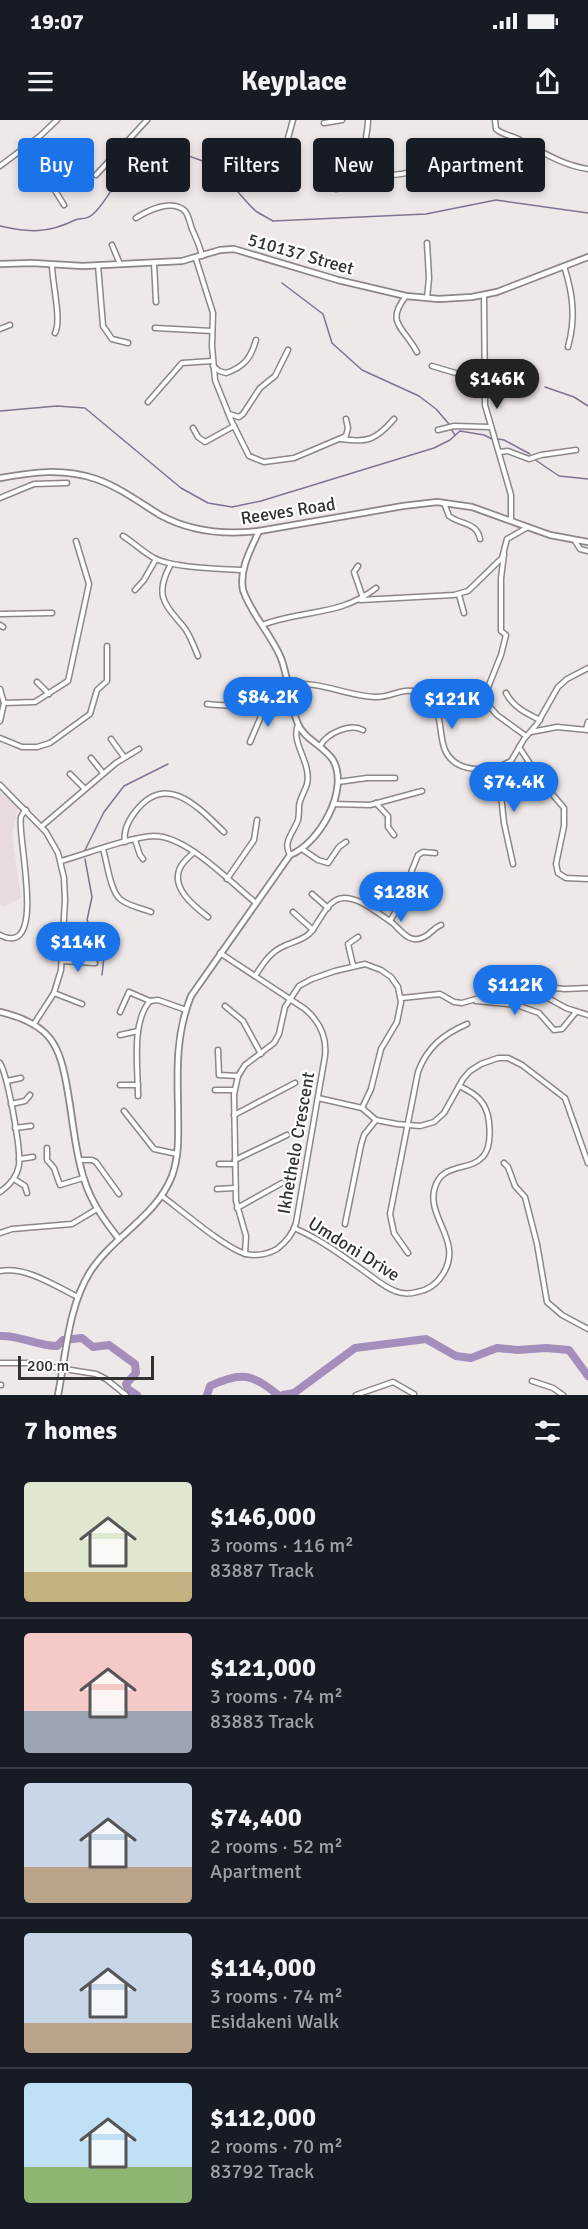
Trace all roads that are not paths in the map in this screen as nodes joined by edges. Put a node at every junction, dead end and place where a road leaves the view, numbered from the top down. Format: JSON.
{"nodes":[{"id":1,"x":57,"y":120,"type":"edge"},
{"id":2,"x":147,"y":120,"type":"edge"},
{"id":3,"x":293,"y":120,"type":"edge"},
{"id":4,"x":342,"y":120,"type":"edge"},
{"id":5,"x":368,"y":120,"type":"edge"},
{"id":6,"x":495,"y":120,"type":"edge"},
{"id":7,"x":324,"y":123,"type":"dead end"},
{"id":8,"x":36,"y":138,"type":"edge"},
{"id":9,"x":288,"y":138,"type":"dead end"},
{"id":10,"x":366,"y":138,"type":"edge"},
{"id":11,"x":18,"y":152,"type":"edge"},
{"id":12,"x":0,"y":166,"type":"edge"},
{"id":13,"x":588,"y":169,"type":"edge"},
{"id":14,"x":96,"y":175,"type":"dead end"},
{"id":15,"x":56,"y":192,"type":"edge"},
{"id":16,"x":64,"y":205,"type":"dead end"},
{"id":17,"x":136,"y":218,"type":"dead end"},
{"id":18,"x":427,"y":243,"type":"dead end"},
{"id":19,"x":112,"y":245,"type":"dead end"},
{"id":20,"x":202,"y":256,"type":"junction"},
{"id":21,"x":588,"y":257,"type":"edge"},
{"id":22,"x":196,"y":259,"type":"junction"},
{"id":23,"x":154,"y":263,"type":"junction"},
{"id":24,"x":0,"y":264,"type":"edge"},
{"id":25,"x":120,"y":264,"type":"junction"},
{"id":26,"x":52,"y":265,"type":"junction"},
{"id":27,"x":98,"y":265,"type":"junction"},
{"id":28,"x":564,"y":266,"type":"junction"},
{"id":29,"x":484,"y":295,"type":"junction"},
{"id":30,"x":406,"y":296,"type":"junction"},
{"id":31,"x":426,"y":298,"type":"junction"},
{"id":32,"x":156,"y":302,"type":"dead end"},
{"id":33,"x":10,"y":325,"type":"dead end"},
{"id":34,"x":155,"y":328,"type":"dead end"},
{"id":35,"x":0,"y":329,"type":"edge"},
{"id":36,"x":212,"y":331,"type":"junction"},
{"id":37,"x":55,"y":333,"type":"dead end"},
{"id":38,"x":256,"y":340,"type":"dead end"},
{"id":39,"x":128,"y":343,"type":"dead end"},
{"id":40,"x":568,"y":347,"type":"dead end"},
{"id":41,"x":288,"y":350,"type":"dead end"},
{"id":42,"x":417,"y":352,"type":"dead end"},
{"id":43,"x":212,"y":363,"type":"junction"},
{"id":44,"x":432,"y":366,"type":"dead end"},
{"id":45,"x":485,"y":373,"type":"junction"},
{"id":46,"x":148,"y":402,"type":"dead end"},
{"id":47,"x":228,"y":413,"type":"junction"},
{"id":48,"x":346,"y":419,"type":"dead end"},
{"id":49,"x":394,"y":419,"type":"dead end"},
{"id":50,"x":234,"y":426,"type":"junction"},
{"id":51,"x":490,"y":427,"type":"junction"},
{"id":52,"x":193,"y":428,"type":"dead end"},
{"id":53,"x":438,"y":430,"type":"dead end"},
{"id":54,"x":340,"y":439,"type":"junction"},
{"id":55,"x":576,"y":450,"type":"dead end"},
{"id":56,"x":499,"y":452,"type":"junction"},
{"id":57,"x":0,"y":478,"type":"edge"},
{"id":58,"x":67,"y":483,"type":"dead end"},
{"id":59,"x":0,"y":498,"type":"edge"},
{"id":60,"x":444,"y":502,"type":"junction"},
{"id":61,"x":511,"y":520,"type":"junction"},
{"id":62,"x":528,"y":527,"type":"junction"},
{"id":63,"x":259,"y":531,"type":"junction"},
{"id":64,"x":123,"y":536,"type":"dead end"},
{"id":65,"x":480,"y":539,"type":"dead end"},
{"id":66,"x":76,"y":541,"type":"dead end"},
{"id":67,"x":575,"y":541,"type":"junction"},
{"id":68,"x":588,"y":542,"type":"edge"},
{"id":69,"x":588,"y":551,"type":"edge"},
{"id":70,"x":504,"y":554,"type":"junction"},
{"id":71,"x":156,"y":559,"type":"junction"},
{"id":72,"x":171,"y":564,"type":"junction"},
{"id":73,"x":358,"y":566,"type":"dead end"},
{"id":74,"x":243,"y":570,"type":"junction"},
{"id":75,"x":376,"y":588,"type":"dead end"},
{"id":76,"x":135,"y":590,"type":"dead end"},
{"id":77,"x":459,"y":595,"type":"junction"},
{"id":78,"x":361,"y":599,"type":"junction"},
{"id":79,"x":52,"y":612,"type":"dead end"},
{"id":80,"x":464,"y":613,"type":"dead end"},
{"id":81,"x":0,"y":614,"type":"edge"},
{"id":82,"x":262,"y":625,"type":"junction"},
{"id":83,"x":107,"y":646,"type":"dead end"},
{"id":84,"x":198,"y":656,"type":"dead end"},
{"id":85,"x":588,"y":670,"type":"edge"},
{"id":86,"x":37,"y":682,"type":"dead end"},
{"id":87,"x":289,"y":686,"type":"junction"},
{"id":88,"x":0,"y":689,"type":"edge"},
{"id":89,"x":506,"y":693,"type":"dead end"},
{"id":90,"x":49,"y":694,"type":"junction"},
{"id":91,"x":4,"y":703,"type":"junction"},
{"id":92,"x":207,"y":704,"type":"dead end"},
{"id":93,"x":265,"y":707,"type":"junction"},
{"id":94,"x":295,"y":710,"type":"junction"},
{"id":95,"x":540,"y":720,"type":"junction"},
{"id":96,"x":0,"y":721,"type":"edge"},
{"id":97,"x":588,"y":722,"type":"edge"},
{"id":98,"x":298,"y":725,"type":"junction"},
{"id":99,"x":587,"y":729,"type":"edge"},
{"id":100,"x":363,"y":730,"type":"dead end"},
{"id":101,"x":530,"y":732,"type":"junction"},
{"id":102,"x":526,"y":736,"type":"junction"},
{"id":103,"x":0,"y":738,"type":"edge"},
{"id":104,"x":111,"y":739,"type":"dead end"},
{"id":105,"x":250,"y":742,"type":"dead end"},
{"id":106,"x":320,"y":746,"type":"junction"},
{"id":107,"x":519,"y":747,"type":"junction"},
{"id":108,"x":139,"y":749,"type":"dead end"},
{"id":109,"x":124,"y":757,"type":"junction"},
{"id":110,"x":91,"y":758,"type":"dead end"},
{"id":111,"x":508,"y":763,"type":"junction"},
{"id":112,"x":103,"y":773,"type":"junction"},
{"id":113,"x":70,"y":774,"type":"dead end"},
{"id":114,"x":394,"y":778,"type":"dead end"},
{"id":115,"x":338,"y":782,"type":"junction"},
{"id":116,"x":0,"y":785,"type":"edge"},
{"id":117,"x":85,"y":789,"type":"junction"},
{"id":118,"x":422,"y":791,"type":"dead end"},
{"id":119,"x":376,"y":803,"type":"junction"},
{"id":120,"x":332,"y":804,"type":"junction"},
{"id":121,"x":26,"y":810,"type":"junction"},
{"id":122,"x":257,"y":820,"type":"dead end"},
{"id":123,"x":42,"y":826,"type":"junction"},
{"id":124,"x":224,"y":832,"type":"dead end"},
{"id":125,"x":394,"y":835,"type":"dead end"},
{"id":126,"x":135,"y":840,"type":"junction"},
{"id":127,"x":125,"y":842,"type":"junction"},
{"id":128,"x":346,"y":842,"type":"dead end"},
{"id":129,"x":103,"y":849,"type":"junction"},
{"id":130,"x":302,"y":849,"type":"junction"},
{"id":131,"x":194,"y":852,"type":"junction"},
{"id":132,"x":435,"y":854,"type":"dead end"},
{"id":133,"x":290,"y":855,"type":"junction"},
{"id":134,"x":143,"y":859,"type":"dead end"},
{"id":135,"x":61,"y":861,"type":"junction"},
{"id":136,"x":513,"y":864,"type":"dead end"},
{"id":137,"x":226,"y":879,"type":"junction"},
{"id":138,"x":588,"y":879,"type":"edge"},
{"id":139,"x":312,"y":894,"type":"dead end"},
{"id":140,"x":256,"y":903,"type":"junction"},
{"id":141,"x":328,"y":908,"type":"junction"},
{"id":142,"x":151,"y":912,"type":"dead end"},
{"id":143,"x":293,"y":912,"type":"dead end"},
{"id":144,"x":208,"y":917,"type":"dead end"},
{"id":145,"x":390,"y":921,"type":"junction"},
{"id":146,"x":441,"y":925,"type":"dead end"},
{"id":147,"x":64,"y":930,"type":"junction"},
{"id":148,"x":313,"y":930,"type":"junction"},
{"id":149,"x":87,"y":931,"type":"dead end"},
{"id":150,"x":0,"y":934,"type":"edge"},
{"id":151,"x":358,"y":938,"type":"dead end"},
{"id":152,"x":220,"y":953,"type":"junction"},
{"id":153,"x":62,"y":961,"type":"junction"},
{"id":154,"x":95,"y":963,"type":"dead end"},
{"id":155,"x":353,"y":965,"type":"junction"},
{"id":156,"x":255,"y":976,"type":"junction"},
{"id":157,"x":527,"y":987,"type":"junction"},
{"id":158,"x":588,"y":988,"type":"edge"},
{"id":159,"x":54,"y":993,"type":"junction"},
{"id":160,"x":290,"y":998,"type":"junction"},
{"id":161,"x":402,"y":998,"type":"junction"},
{"id":162,"x":475,"y":1000,"type":"junction"},
{"id":163,"x":150,"y":1001,"type":"junction"},
{"id":164,"x":82,"y":1004,"type":"dead end"},
{"id":165,"x":225,"y":1006,"type":"dead end"},
{"id":166,"x":186,"y":1010,"type":"junction"},
{"id":167,"x":0,"y":1012,"type":"edge"},
{"id":168,"x":120,"y":1012,"type":"dead end"},
{"id":169,"x":576,"y":1012,"type":"junction"},
{"id":170,"x":588,"y":1015,"type":"edge"},
{"id":171,"x":34,"y":1024,"type":"junction"},
{"id":172,"x":467,"y":1024,"type":"dead end"},
{"id":173,"x":138,"y":1032,"type":"junction"},
{"id":174,"x":120,"y":1035,"type":"dead end"},
{"id":175,"x":218,"y":1050,"type":"dead end"},
{"id":176,"x":261,"y":1054,"type":"junction"},
{"id":177,"x":0,"y":1063,"type":"edge"},
{"id":178,"x":238,"y":1076,"type":"junction"},
{"id":179,"x":21,"y":1078,"type":"dead end"},
{"id":180,"x":7,"y":1081,"type":"junction"},
{"id":181,"x":295,"y":1083,"type":"dead end"},
{"id":182,"x":120,"y":1085,"type":"dead end"},
{"id":183,"x":138,"y":1085,"type":"junction"},
{"id":184,"x":459,"y":1086,"type":"junction"},
{"id":185,"x":215,"y":1090,"type":"dead end"},
{"id":186,"x":234,"y":1090,"type":"junction"},
{"id":187,"x":30,"y":1095,"type":"dead end"},
{"id":188,"x":138,"y":1096,"type":"dead end"},
{"id":189,"x":318,"y":1098,"type":"junction"},
{"id":190,"x":11,"y":1104,"type":"junction"},
{"id":191,"x":362,"y":1108,"type":"junction"},
{"id":192,"x":124,"y":1111,"type":"dead end"},
{"id":193,"x":234,"y":1115,"type":"junction"},
{"id":194,"x":376,"y":1120,"type":"junction"},
{"id":195,"x":31,"y":1126,"type":"dead end"},
{"id":196,"x":407,"y":1126,"type":"junction"},
{"id":197,"x":15,"y":1128,"type":"junction"},
{"id":198,"x":287,"y":1135,"type":"dead end"},
{"id":199,"x":586,"y":1146,"type":"edge"},
{"id":200,"x":47,"y":1148,"type":"dead end"},
{"id":201,"x":177,"y":1154,"type":"junction"},
{"id":202,"x":33,"y":1156,"type":"dead end"},
{"id":203,"x":19,"y":1159,"type":"junction"},
{"id":204,"x":79,"y":1160,"type":"junction"},
{"id":205,"x":235,"y":1162,"type":"junction"},
{"id":206,"x":504,"y":1163,"type":"dead end"},
{"id":207,"x":588,"y":1163,"type":"edge"},
{"id":208,"x":219,"y":1164,"type":"dead end"},
{"id":209,"x":83,"y":1178,"type":"junction"},
{"id":210,"x":14,"y":1179,"type":"junction"},
{"id":211,"x":282,"y":1183,"type":"dead end"},
{"id":212,"x":235,"y":1188,"type":"junction"},
{"id":213,"x":217,"y":1189,"type":"dead end"},
{"id":214,"x":0,"y":1192,"type":"edge"},
{"id":215,"x":27,"y":1193,"type":"dead end"},
{"id":216,"x":119,"y":1194,"type":"dead end"},
{"id":217,"x":162,"y":1196,"type":"junction"},
{"id":218,"x":237,"y":1208,"type":"junction"},
{"id":219,"x":97,"y":1209,"type":"junction"},
{"id":220,"x":345,"y":1224,"type":"dead end"},
{"id":221,"x":294,"y":1228,"type":"junction"},
{"id":222,"x":0,"y":1233,"type":"edge"},
{"id":223,"x":119,"y":1239,"type":"junction"},
{"id":224,"x":408,"y":1253,"type":"dead end"},
{"id":225,"x":245,"y":1254,"type":"junction"},
{"id":226,"x":0,"y":1271,"type":"edge"},
{"id":227,"x":78,"y":1297,"type":"junction"},
{"id":228,"x":588,"y":1329,"type":"edge"},
{"id":229,"x":0,"y":1363,"type":"edge"},
{"id":230,"x":63,"y":1369,"type":"junction"},
{"id":231,"x":532,"y":1381,"type":"dead end"},
{"id":232,"x":414,"y":1394,"type":"edge"},
{"id":233,"x":58,"y":1395,"type":"edge"},
{"id":234,"x":126,"y":1395,"type":"edge"},
{"id":235,"x":356,"y":1395,"type":"edge"},
{"id":236,"x":563,"y":1395,"type":"edge"}],
"edges":[{"from":1,"to":8,"type":"street"},
{"from":2,"to":14,"type":"street"},
{"from":3,"to":9,"type":"street"},
{"from":4,"to":7,"type":"street"},
{"from":5,"to":10,"type":"street"},
{"from":6,"to":13,"type":"street"},
{"from":11,"to":12,"type":"street"},
{"from":15,"to":16,"type":"street"},
{"from":17,"to":20,"type":"street"},
{"from":18,"to":31,"type":"street"},
{"from":19,"to":25,"type":"street"},
{"from":20,"to":22,"type":"street","name":"510137 Street"},
{"from":20,"to":30,"type":"street","name":"510137 Street"},
{"from":21,"to":28,"type":"street","name":"510137 Street"},
{"from":22,"to":23,"type":"street","name":"510137 Street"},
{"from":22,"to":36,"type":"street"},
{"from":23,"to":25,"type":"street","name":"510137 Street"},
{"from":23,"to":32,"type":"street"},
{"from":24,"to":26,"type":"street","name":"510137 Street"},
{"from":25,"to":27,"type":"street","name":"510137 Street"},
{"from":26,"to":27,"type":"street","name":"510137 Street"},
{"from":26,"to":37,"type":"street"},
{"from":27,"to":39,"type":"street"},
{"from":28,"to":29,"type":"street","name":"510137 Street"},
{"from":28,"to":40,"type":"street"},
{"from":29,"to":31,"type":"street","name":"510137 Street"},
{"from":29,"to":45,"type":"street"},
{"from":30,"to":31,"type":"street","name":"510137 Street"},
{"from":30,"to":42,"type":"street"},
{"from":33,"to":35,"type":"street"},
{"from":34,"to":36,"type":"street"},
{"from":36,"to":43,"type":"street"},
{"from":38,"to":43,"type":"street"},
{"from":41,"to":47,"type":"street"},
{"from":43,"to":46,"type":"street"},
{"from":43,"to":47,"type":"street"},
{"from":44,"to":45,"type":"street"},
{"from":45,"to":51,"type":"street"},
{"from":47,"to":50,"type":"street"},
{"from":48,"to":54,"type":"street"},
{"from":49,"to":54,"type":"street"},
{"from":50,"to":52,"type":"street"},
{"from":50,"to":54,"type":"street"},
{"from":51,"to":53,"type":"street"},
{"from":51,"to":56,"type":"street"},
{"from":55,"to":56,"type":"street"},
{"from":56,"to":61,"type":"street"},
{"from":57,"to":63,"type":"street","name":"Reeves Road"},
{"from":58,"to":59,"type":"street"},
{"from":60,"to":61,"type":"street","name":"Reeves Road"},
{"from":60,"to":63,"type":"street","name":"Reeves Road"},
{"from":60,"to":65,"type":"street"},
{"from":61,"to":62,"type":"street","name":"Reeves Road"},
{"from":62,"to":67,"type":"street","name":"Reeves Road"},
{"from":62,"to":70,"type":"street"},
{"from":63,"to":74,"type":"street"},
{"from":64,"to":71,"type":"street"},
{"from":66,"to":90,"type":"street"},
{"from":67,"to":68,"type":"street","name":"Reeves Road"},
{"from":67,"to":69,"type":"street"},
{"from":70,"to":77,"type":"street"},
{"from":70,"to":102,"type":"street"},
{"from":71,"to":72,"type":"street"},
{"from":71,"to":76,"type":"street"},
{"from":72,"to":74,"type":"street"},
{"from":72,"to":84,"type":"street"},
{"from":73,"to":78,"type":"street"},
{"from":74,"to":82,"type":"street"},
{"from":75,"to":78,"type":"street"},
{"from":77,"to":78,"type":"street"},
{"from":77,"to":80,"type":"street"},
{"from":78,"to":82,"type":"street"},
{"from":79,"to":81,"type":"street"},
{"from":82,"to":87,"type":"street"},
{"from":83,"to":103,"type":"street"},
{"from":85,"to":95,"type":"street"},
{"from":86,"to":90,"type":"street"},
{"from":87,"to":94,"type":"street"},
{"from":87,"to":111,"type":"street"},
{"from":88,"to":91,"type":"street"},
{"from":89,"to":95,"type":"street"},
{"from":90,"to":91,"type":"street"},
{"from":91,"to":96,"type":"street"},
{"from":92,"to":93,"type":"street"},
{"from":93,"to":94,"type":"street"},
{"from":93,"to":105,"type":"street"},
{"from":94,"to":98,"type":"street"},
{"from":95,"to":101,"type":"street"},
{"from":97,"to":99,"type":"street"},
{"from":98,"to":106,"type":"street"},
{"from":98,"to":133,"type":"street"},
{"from":99,"to":101,"type":"street"},
{"from":100,"to":106,"type":"street"},
{"from":101,"to":102,"type":"street"},
{"from":102,"to":107,"type":"street"},
{"from":104,"to":109,"type":"street"},
{"from":106,"to":115,"type":"street"},
{"from":107,"to":111,"type":"street"},
{"from":107,"to":138,"type":"street"},
{"from":108,"to":109,"type":"street"},
{"from":109,"to":112,"type":"street"},
{"from":110,"to":112,"type":"street"},
{"from":111,"to":136,"type":"street"},
{"from":112,"to":117,"type":"street"},
{"from":113,"to":117,"type":"street"},
{"from":114,"to":115,"type":"street"},
{"from":115,"to":120,"type":"street"},
{"from":116,"to":121,"type":"street"},
{"from":117,"to":123,"type":"street"},
{"from":118,"to":119,"type":"street"},
{"from":119,"to":120,"type":"street"},
{"from":119,"to":125,"type":"street"},
{"from":120,"to":130,"type":"street"},
{"from":121,"to":123,"type":"street"},
{"from":121,"to":150,"type":"street"},
{"from":122,"to":137,"type":"street"},
{"from":123,"to":135,"type":"street"},
{"from":124,"to":127,"type":"street"},
{"from":126,"to":127,"type":"street"},
{"from":126,"to":131,"type":"street"},
{"from":126,"to":134,"type":"street"},
{"from":127,"to":129,"type":"street"},
{"from":128,"to":130,"type":"street"},
{"from":129,"to":135,"type":"street"},
{"from":129,"to":142,"type":"street"},
{"from":130,"to":133,"type":"street"},
{"from":131,"to":137,"type":"street"},
{"from":131,"to":144,"type":"street"},
{"from":132,"to":145,"type":"street"},
{"from":133,"to":140,"type":"street"},
{"from":135,"to":147,"type":"street"},
{"from":137,"to":140,"type":"street"},
{"from":139,"to":141,"type":"street"},
{"from":140,"to":152,"type":"street"},
{"from":141,"to":145,"type":"street"},
{"from":141,"to":148,"type":"street"},
{"from":143,"to":148,"type":"street"},
{"from":145,"to":146,"type":"street"},
{"from":147,"to":149,"type":"street"},
{"from":147,"to":153,"type":"street"},
{"from":148,"to":156,"type":"street"},
{"from":151,"to":155,"type":"street"},
{"from":152,"to":156,"type":"street","name":"Ikhethelo Crescent"},
{"from":152,"to":166,"type":"street"},
{"from":153,"to":154,"type":"street"},
{"from":153,"to":159,"type":"street"},
{"from":155,"to":160,"type":"street"},
{"from":155,"to":161,"type":"street"},
{"from":156,"to":160,"type":"street","name":"Ikhethelo Crescent"},
{"from":157,"to":158,"type":"street"},
{"from":157,"to":162,"type":"street"},
{"from":157,"to":169,"type":"street"},
{"from":159,"to":164,"type":"street"},
{"from":159,"to":171,"type":"street"},
{"from":160,"to":176,"type":"street"},
{"from":160,"to":189,"type":"street","name":"Ikhethelo Crescent"},
{"from":161,"to":162,"type":"street"},
{"from":161,"to":191,"type":"street"},
{"from":162,"to":169,"type":"street"},
{"from":163,"to":166,"type":"street"},
{"from":163,"to":168,"type":"street"},
{"from":163,"to":173,"type":"street"},
{"from":165,"to":176,"type":"street"},
{"from":166,"to":201,"type":"street"},
{"from":167,"to":171,"type":"street"},
{"from":169,"to":170,"type":"street"},
{"from":171,"to":204,"type":"street"},
{"from":172,"to":196,"type":"street"},
{"from":173,"to":174,"type":"street"},
{"from":173,"to":183,"type":"street"},
{"from":175,"to":178,"type":"street"},
{"from":176,"to":178,"type":"street"},
{"from":177,"to":180,"type":"street"},
{"from":178,"to":186,"type":"street"},
{"from":179,"to":180,"type":"street"},
{"from":180,"to":190,"type":"street"},
{"from":181,"to":193,"type":"street"},
{"from":182,"to":183,"type":"street"},
{"from":183,"to":188,"type":"street"},
{"from":184,"to":196,"type":"street"},
{"from":184,"to":199,"type":"street"},
{"from":184,"to":221,"type":"street","name":"Umdoni Drive"},
{"from":185,"to":186,"type":"street"},
{"from":186,"to":193,"type":"street"},
{"from":187,"to":190,"type":"street"},
{"from":189,"to":191,"type":"street"},
{"from":189,"to":221,"type":"street","name":"Ikhethelo Crescent"},
{"from":190,"to":197,"type":"street"},
{"from":191,"to":194,"type":"street"},
{"from":192,"to":201,"type":"street"},
{"from":193,"to":205,"type":"street"},
{"from":194,"to":196,"type":"street"},
{"from":194,"to":220,"type":"street"},
{"from":195,"to":197,"type":"street"},
{"from":196,"to":224,"type":"street"},
{"from":197,"to":203,"type":"street"},
{"from":198,"to":205,"type":"street"},
{"from":199,"to":207,"type":"street"},
{"from":200,"to":209,"type":"street"},
{"from":201,"to":217,"type":"street"},
{"from":202,"to":203,"type":"street"},
{"from":203,"to":210,"type":"street"},
{"from":204,"to":209,"type":"street"},
{"from":204,"to":216,"type":"street"},
{"from":205,"to":208,"type":"street"},
{"from":205,"to":212,"type":"street"},
{"from":206,"to":228,"type":"street"},
{"from":209,"to":219,"type":"street"},
{"from":210,"to":214,"type":"street"},
{"from":210,"to":215,"type":"street"},
{"from":211,"to":218,"type":"street"},
{"from":212,"to":213,"type":"street"},
{"from":212,"to":218,"type":"street"},
{"from":217,"to":223,"type":"street"},
{"from":217,"to":225,"type":"street"},
{"from":218,"to":225,"type":"street"},
{"from":219,"to":222,"type":"street"},
{"from":219,"to":223,"type":"street"},
{"from":221,"to":225,"type":"street","name":"Ikhethelo Crescent"},
{"from":223,"to":227,"type":"street"},
{"from":226,"to":227,"type":"street"},
{"from":227,"to":230,"type":"street"},
{"from":229,"to":230,"type":"street"},
{"from":230,"to":233,"type":"street"},
{"from":230,"to":234,"type":"street"},
{"from":231,"to":236,"type":"street"},
{"from":232,"to":235,"type":"street"}]}
